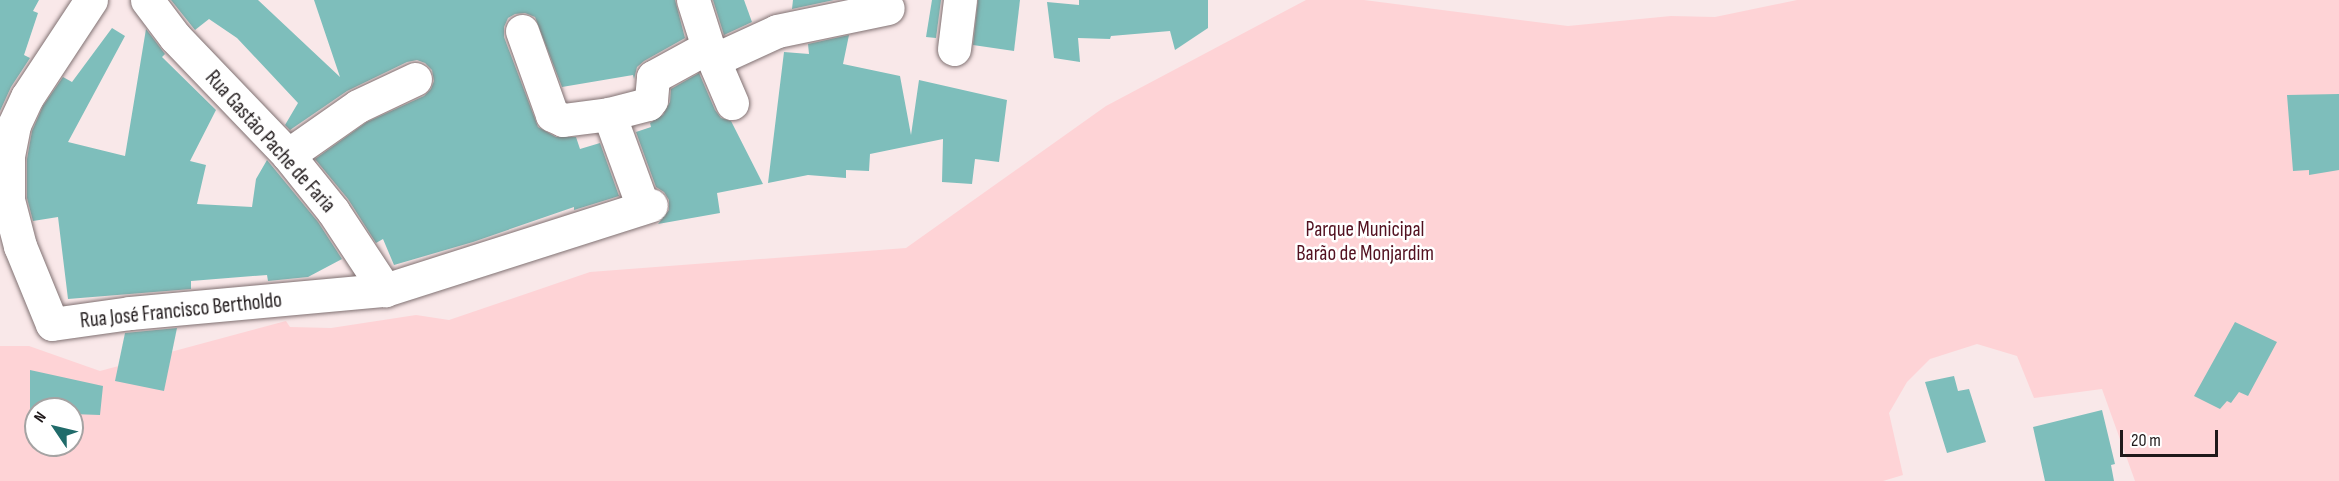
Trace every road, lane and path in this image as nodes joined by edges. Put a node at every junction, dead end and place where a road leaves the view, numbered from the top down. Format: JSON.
{"nodes":[{"id":1,"x":91,"y":0,"type":"edge"},
{"id":2,"x":147,"y":0,"type":"edge"},
{"id":3,"x":693,"y":0,"type":"edge"},
{"id":4,"x":960,"y":0,"type":"edge"},
{"id":5,"x":889,"y":11,"type":"edge"},
{"id":6,"x":522,"y":31,"type":"dead end"},
{"id":7,"x":954,"y":49,"type":"dead end"},
{"id":8,"x":711,"y":53,"type":"junction"},
{"id":9,"x":415,"y":79,"type":"dead end"},
{"id":10,"x":732,"y":103,"type":"dead end"},
{"id":11,"x":609,"y":114,"type":"junction"},
{"id":12,"x":288,"y":155,"type":"junction"},
{"id":13,"x":385,"y":290,"type":"junction"}],
"edges":[{"from":1,"to":13,"type":"street","name":"Rua José Francisco Bertholdo"},
{"from":2,"to":12,"type":"street","name":"Rua Gastão Pache de Faria"},
{"from":3,"to":8,"type":"street"},
{"from":4,"to":7,"type":"street"},
{"from":5,"to":8,"type":"street"},
{"from":6,"to":11,"type":"street"},
{"from":8,"to":10,"type":"street"},
{"from":8,"to":11,"type":"street"},
{"from":9,"to":12,"type":"street"},
{"from":11,"to":13,"type":"street","name":"Rua José Francisco Bertholdo"},
{"from":12,"to":13,"type":"street","name":"Rua Gastão Pache de Faria"}]}
